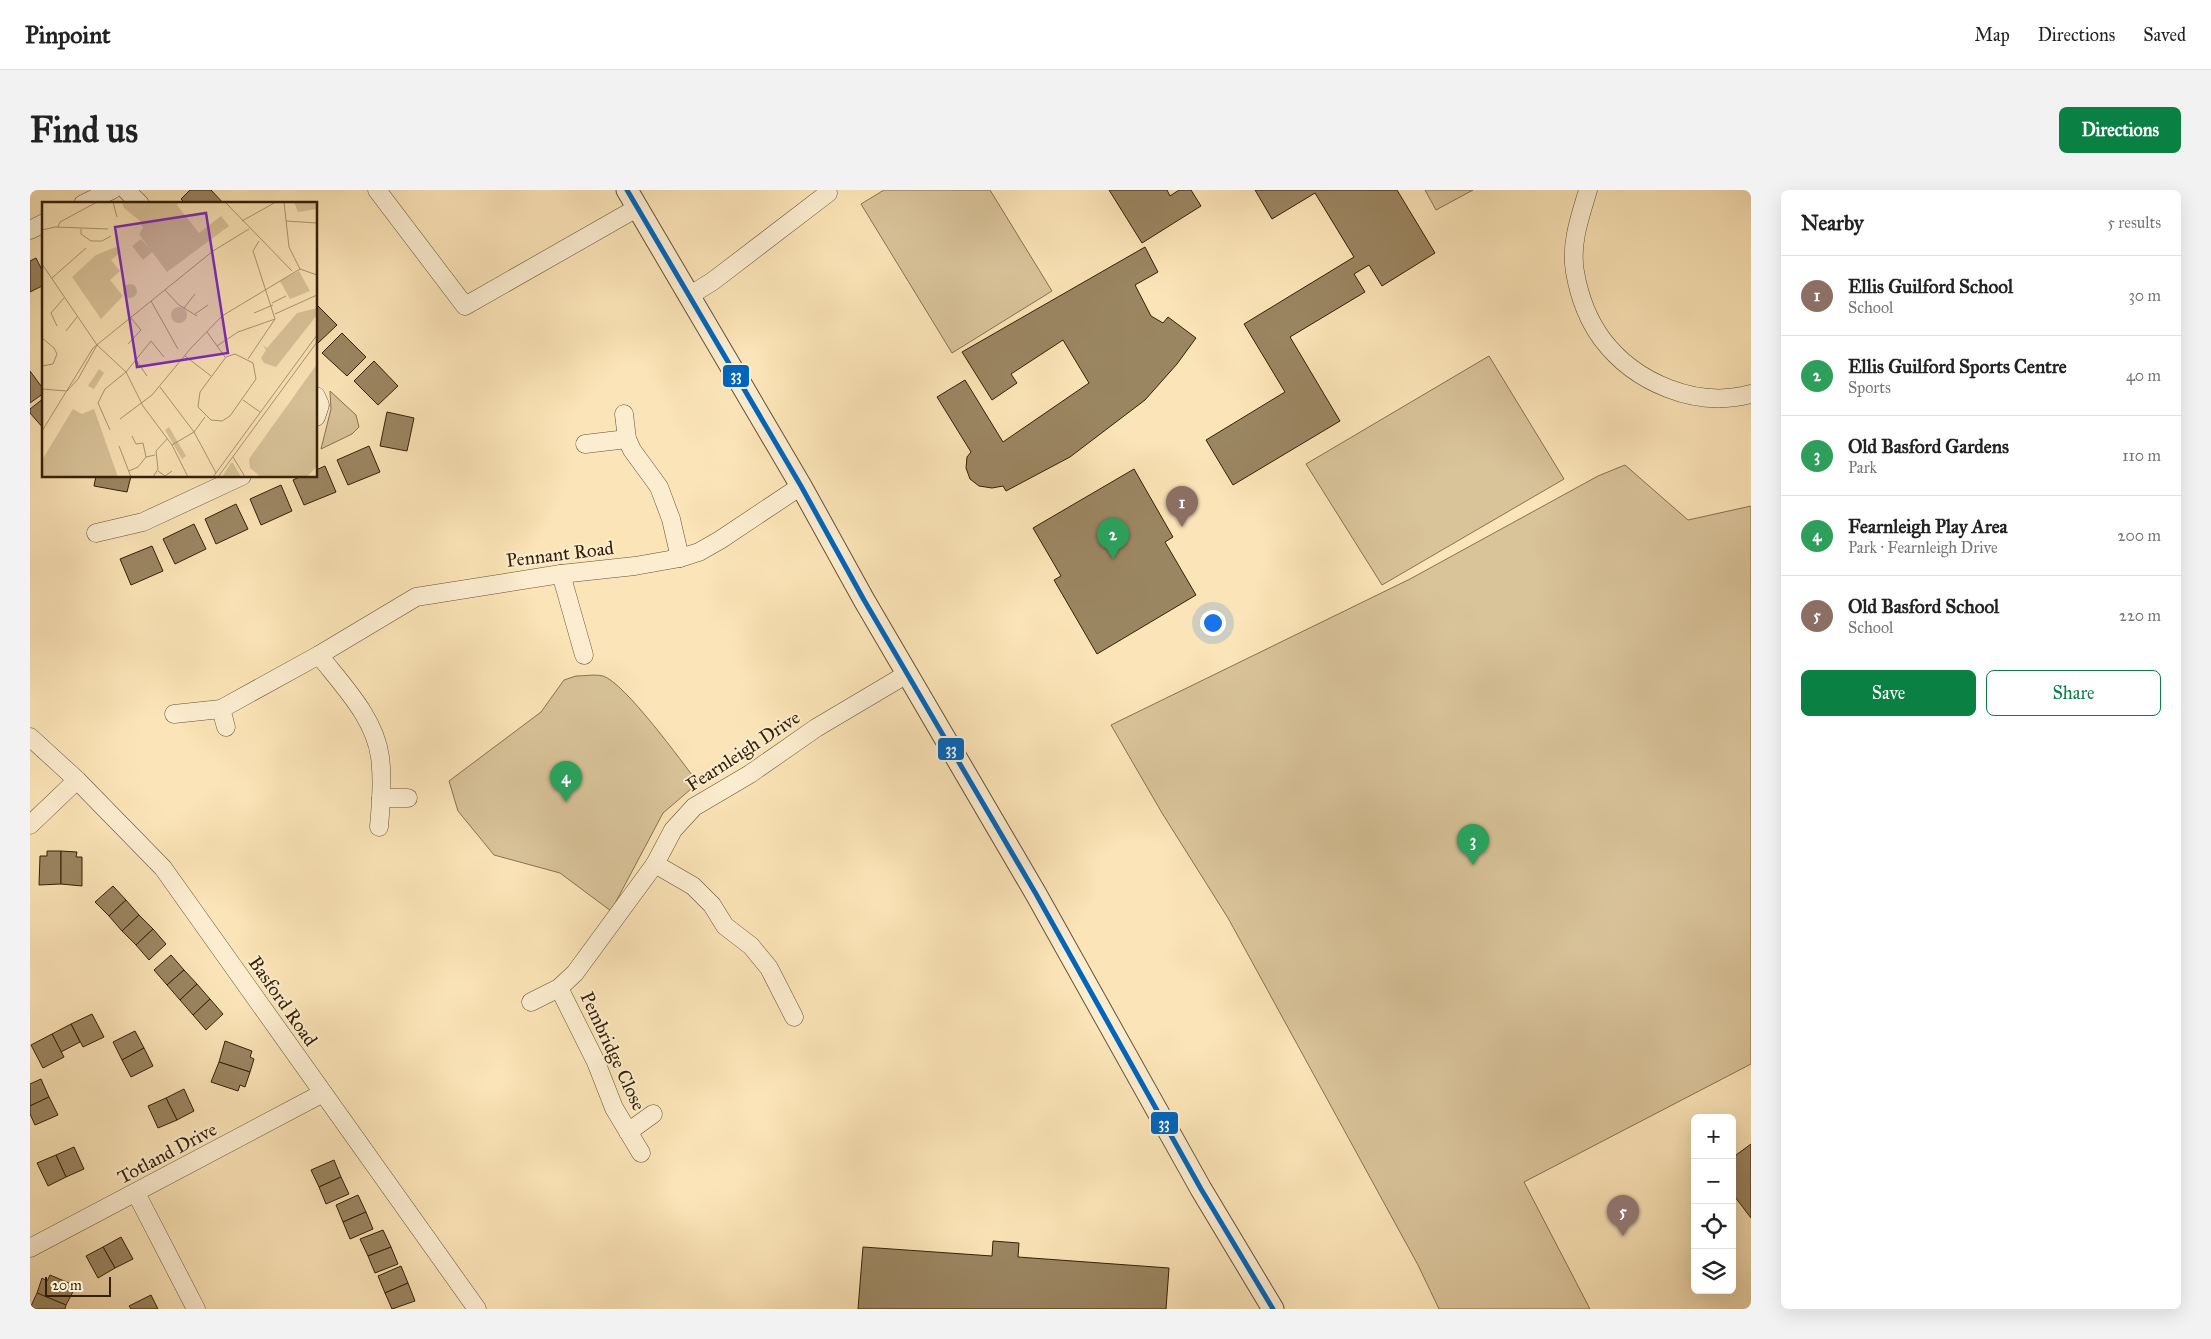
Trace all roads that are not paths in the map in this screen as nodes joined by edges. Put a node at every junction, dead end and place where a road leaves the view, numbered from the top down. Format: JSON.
{"nodes":[{"id":1,"x":112,"y":190,"type":"edge"},
{"id":2,"x":126,"y":190,"type":"edge"},
{"id":3,"x":377,"y":190,"type":"edge"},
{"id":4,"x":1588,"y":190,"type":"edge"},
{"id":5,"x":828,"y":193,"type":"dead end"},
{"id":6,"x":632,"y":199,"type":"edge"},
{"id":7,"x":87,"y":202,"type":"edge"},
{"id":8,"x":138,"y":202,"type":"edge"},
{"id":9,"x":42,"y":224,"type":"edge"},
{"id":10,"x":30,"y":230,"type":"edge"},
{"id":11,"x":689,"y":296,"type":"junction"},
{"id":12,"x":1751,"y":394,"type":"edge"},
{"id":13,"x":624,"y":414,"type":"dead end"},
{"id":14,"x":627,"y":439,"type":"junction"},
{"id":15,"x":585,"y":444,"type":"dead end"},
{"id":16,"x":238,"y":478,"type":"edge"},
{"id":17,"x":801,"y":486,"type":"junction"},
{"id":18,"x":96,"y":533,"type":"dead end"},
{"id":19,"x":680,"y":558,"type":"junction"},
{"id":20,"x":561,"y":574,"type":"junction"},
{"id":21,"x":319,"y":655,"type":"junction"},
{"id":22,"x":584,"y":655,"type":"dead end"},
{"id":23,"x":907,"y":674,"type":"junction"},
{"id":24,"x":221,"y":709,"type":"junction"},
{"id":25,"x":174,"y":714,"type":"dead end"},
{"id":26,"x":226,"y":727,"type":"dead end"},
{"id":27,"x":30,"y":738,"type":"edge"},
{"id":28,"x":76,"y":780,"type":"junction"},
{"id":29,"x":382,"y":798,"type":"junction"},
{"id":30,"x":408,"y":798,"type":"dead end"},
{"id":31,"x":30,"y":825,"type":"edge"},
{"id":32,"x":379,"y":827,"type":"dead end"},
{"id":33,"x":655,"y":864,"type":"junction"},
{"id":34,"x":559,"y":988,"type":"junction"},
{"id":35,"x":530,"y":1002,"type":"dead end"},
{"id":36,"x":794,"y":1017,"type":"dead end"},
{"id":37,"x":323,"y":1094,"type":"junction"},
{"id":38,"x":653,"y":1114,"type":"dead end"},
{"id":39,"x":628,"y":1132,"type":"junction"},
{"id":40,"x":641,"y":1153,"type":"dead end"},
{"id":41,"x":136,"y":1193,"type":"junction"},
{"id":42,"x":30,"y":1248,"type":"edge"},
{"id":43,"x":196,"y":1309,"type":"edge"},
{"id":44,"x":477,"y":1309,"type":"edge"},
{"id":45,"x":1273,"y":1309,"type":"edge"}],
"edges":[{"from":1,"to":7,"type":"street"},
{"from":2,"to":8,"type":"street"},
{"from":3,"to":6,"type":"street"},
{"from":4,"to":12,"type":"street"},
{"from":5,"to":11,"type":"street"},
{"from":6,"to":11,"type":"street"},
{"from":9,"to":10,"type":"street"},
{"from":11,"to":17,"type":"street"},
{"from":13,"to":14,"type":"street"},
{"from":14,"to":15,"type":"street"},
{"from":14,"to":19,"type":"street"},
{"from":16,"to":18,"type":"street"},
{"from":17,"to":19,"type":"street","name":"Pennant Road"},
{"from":17,"to":23,"type":"street"},
{"from":19,"to":20,"type":"street","name":"Pennant Road"},
{"from":20,"to":21,"type":"street","name":"Pennant Road"},
{"from":20,"to":22,"type":"street"},
{"from":21,"to":24,"type":"street","name":"Pennant Road"},
{"from":21,"to":29,"type":"street"},
{"from":23,"to":33,"type":"street","name":"Fearnleigh Drive"},
{"from":23,"to":45,"type":"street"},
{"from":24,"to":25,"type":"street","name":"Pennant Road"},
{"from":24,"to":26,"type":"street"},
{"from":27,"to":28,"type":"street","name":"Basford Road"},
{"from":28,"to":31,"type":"street"},
{"from":28,"to":37,"type":"street","name":"Basford Road"},
{"from":29,"to":30,"type":"street"},
{"from":29,"to":32,"type":"street"},
{"from":33,"to":34,"type":"street","name":"Fearnleigh Drive"},
{"from":33,"to":36,"type":"street"},
{"from":34,"to":35,"type":"street","name":"Fearnleigh Drive"},
{"from":34,"to":39,"type":"street","name":"Pembridge Close"},
{"from":37,"to":41,"type":"street","name":"Totland Drive"},
{"from":37,"to":44,"type":"street","name":"Basford Road"},
{"from":38,"to":39,"type":"street","name":"Pembridge Close"},
{"from":39,"to":40,"type":"street","name":"Pembridge Close"},
{"from":41,"to":42,"type":"street","name":"Totland Drive"},
{"from":41,"to":43,"type":"street"}]}
